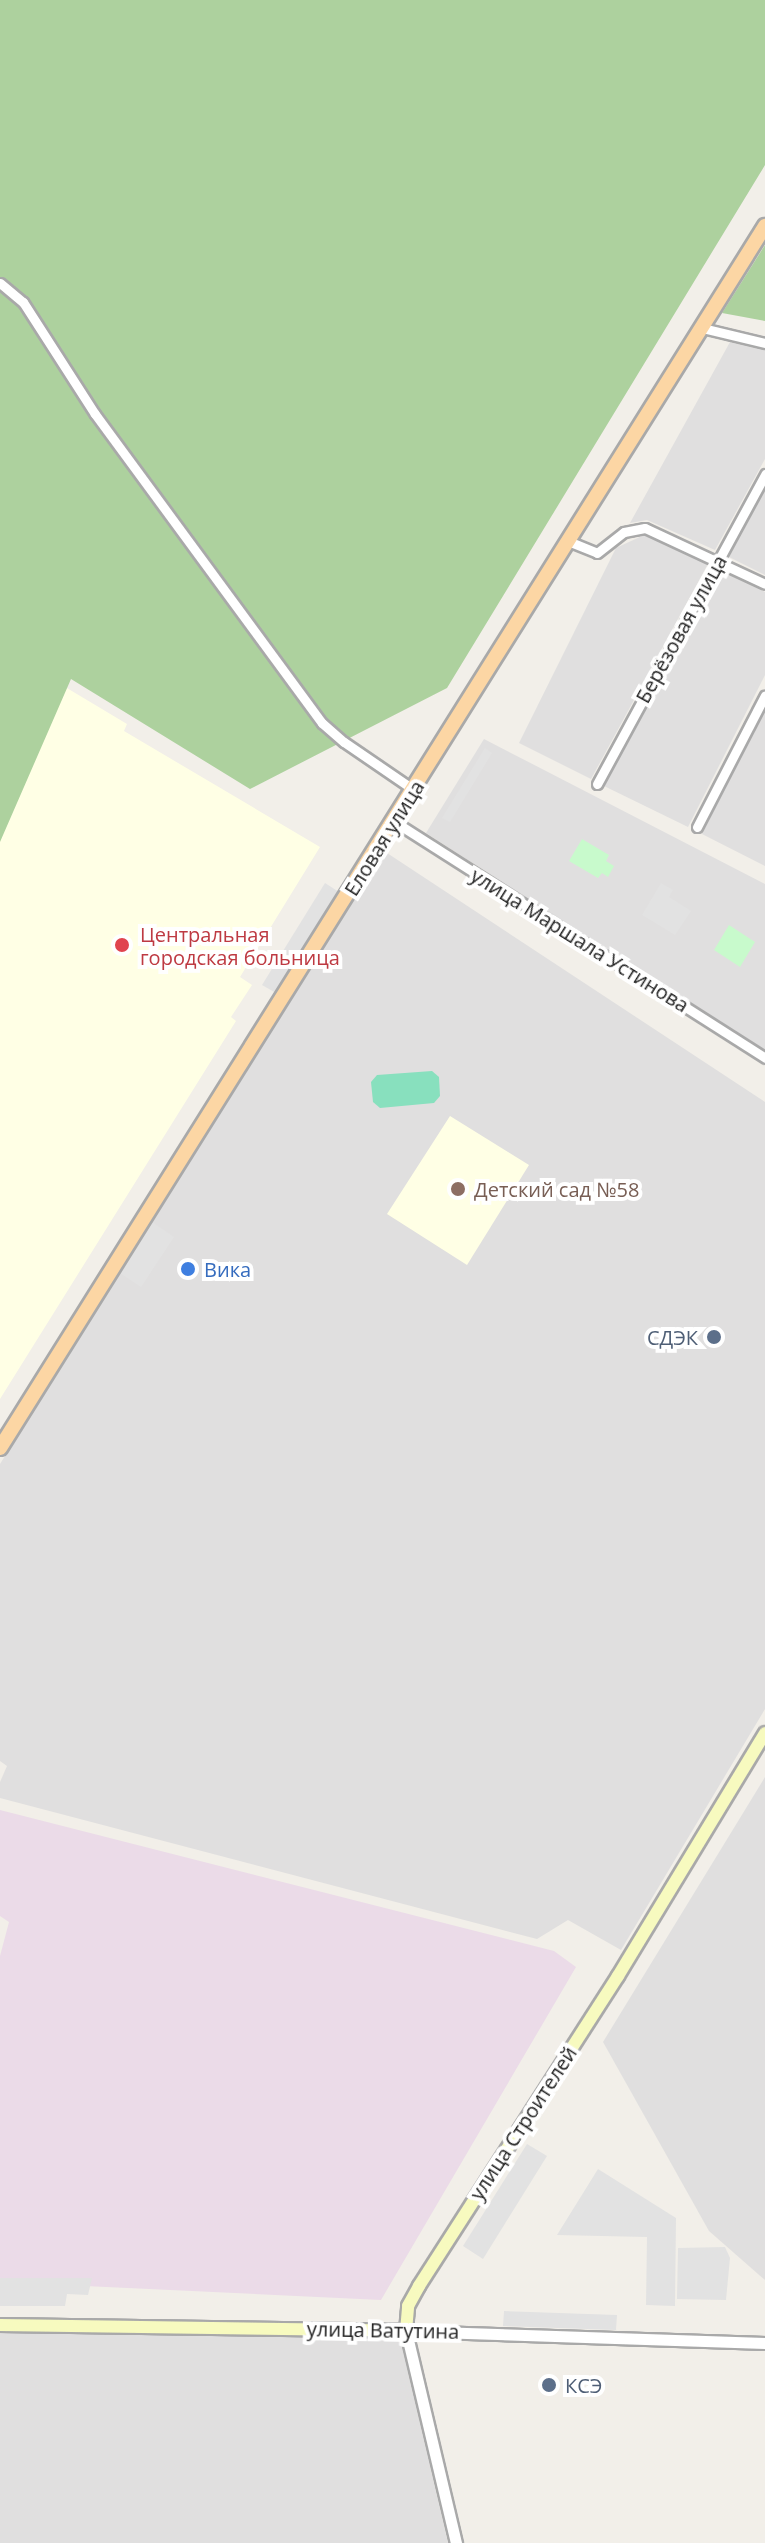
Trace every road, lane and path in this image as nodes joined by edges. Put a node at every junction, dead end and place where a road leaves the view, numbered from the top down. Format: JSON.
{"nodes":[{"id":1,"x":765,"y":226,"type":"edge"},
{"id":2,"x":0,"y":283,"type":"edge"},
{"id":3,"x":702,"y":328,"type":"junction"},
{"id":4,"x":765,"y":343,"type":"edge"},
{"id":5,"x":765,"y":474,"type":"edge"},
{"id":6,"x":568,"y":541,"type":"junction"},
{"id":7,"x":719,"y":560,"type":"junction"},
{"id":8,"x":765,"y":584,"type":"edge"},
{"id":9,"x":765,"y":695,"type":"edge"},
{"id":10,"x":597,"y":784,"type":"dead end"},
{"id":11,"x":414,"y":790,"type":"junction"},
{"id":12,"x":395,"y":822,"type":"junction"},
{"id":13,"x":697,"y":827,"type":"dead end"},
{"id":14,"x":765,"y":1058,"type":"edge"},
{"id":15,"x":0,"y":1448,"type":"edge"},
{"id":16,"x":765,"y":1733,"type":"edge"},
{"id":17,"x":0,"y":2325,"type":"edge"},
{"id":18,"x":406,"y":2331,"type":"junction"},
{"id":19,"x":765,"y":2343,"type":"edge"},
{"id":20,"x":456,"y":2543,"type":"edge"}],
"edges":[{"from":1,"to":3,"type":"main road","name":"Еловая улица"},
{"from":2,"to":11,"type":"street"},
{"from":3,"to":4,"type":"street"},
{"from":3,"to":6,"type":"main road","name":"Еловая улица"},
{"from":5,"to":7,"type":"street","name":"Берёзовая улица"},
{"from":6,"to":7,"type":"street"},
{"from":6,"to":11,"type":"main road","name":"Еловая улица"},
{"from":7,"to":8,"type":"street"},
{"from":7,"to":10,"type":"street","name":"Берёзовая улица"},
{"from":9,"to":13,"type":"street"},
{"from":11,"to":12,"type":"main road","name":"Еловая улица"},
{"from":12,"to":14,"type":"street","name":"улица Маршала Устинова"},
{"from":12,"to":15,"type":"main road","name":"Еловая улица"},
{"from":16,"to":18,"type":"main road","name":"улица Строителей"},
{"from":17,"to":18,"type":"main road","name":"улица Ватутина"},
{"from":18,"to":19,"type":"street","name":"улица Ватутина"},
{"from":18,"to":20,"type":"street","name":"улица Строителей"}]}
